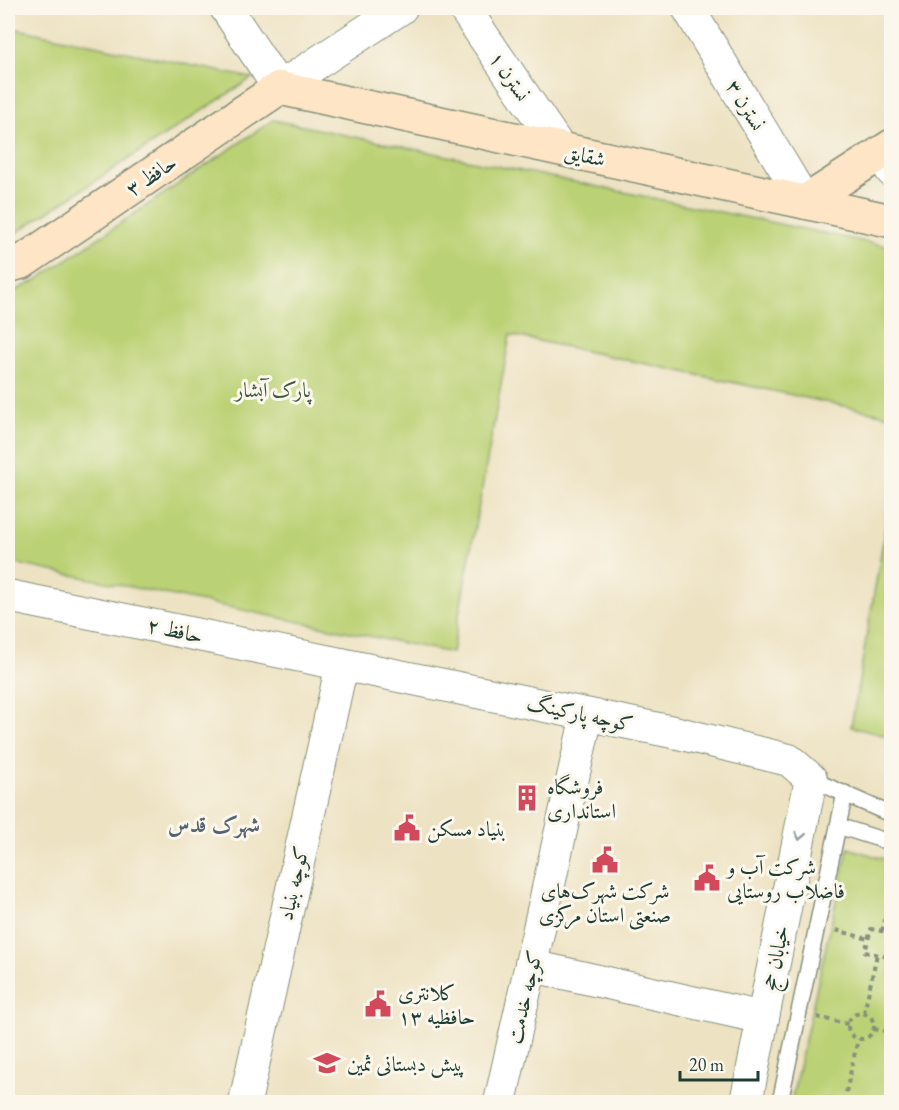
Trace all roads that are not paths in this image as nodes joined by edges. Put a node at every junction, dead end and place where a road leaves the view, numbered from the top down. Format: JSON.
{"nodes":[{"id":1,"x":226,"y":8,"type":"edge"},
{"id":2,"x":401,"y":8,"type":"edge"},
{"id":3,"x":464,"y":8,"type":"edge"},
{"id":4,"x":688,"y":8,"type":"edge"},
{"id":5,"x":369,"y":16,"type":"edge"},
{"id":6,"x":279,"y":88,"type":"junction"},
{"id":7,"x":557,"y":144,"type":"dead end"},
{"id":8,"x":888,"y":156,"type":"edge"},
{"id":9,"x":804,"y":202,"type":"junction"},
{"id":10,"x":891,"y":221,"type":"edge"},
{"id":11,"x":12,"y":263,"type":"edge"},
{"id":12,"x":8,"y":596,"type":"edge"},
{"id":13,"x":342,"y":664,"type":"junction"},
{"id":14,"x":587,"y":715,"type":"junction"},
{"id":15,"x":811,"y":779,"type":"junction"},
{"id":16,"x":845,"y":793,"type":"junction"},
{"id":17,"x":891,"y":815,"type":"edge"},
{"id":18,"x":838,"y":826,"type":"junction"},
{"id":19,"x":891,"y":843,"type":"edge"},
{"id":20,"x":532,"y":966,"type":"junction"},
{"id":21,"x":763,"y":1018,"type":"junction"},
{"id":22,"x":245,"y":1102,"type":"edge"},
{"id":23,"x":500,"y":1102,"type":"edge"},
{"id":24,"x":746,"y":1102,"type":"edge"},
{"id":25,"x":780,"y":1102,"type":"edge"}],
"edges":[{"from":1,"to":6,"type":"street"},
{"from":2,"to":5,"type":"street"},
{"from":3,"to":7,"type":"street","name":"نسترن ۱"},
{"from":4,"to":9,"type":"street","name":"نسترن ۳"},
{"from":5,"to":6,"type":"street"},
{"from":6,"to":9,"type":"street","name":"شقایق"},
{"from":6,"to":11,"type":"street","name":"حافظ ۳"},
{"from":8,"to":9,"type":"street"},
{"from":9,"to":10,"type":"street","name":"شقایق"},
{"from":12,"to":13,"type":"street","name":"حافظ ۲"},
{"from":13,"to":14,"type":"street","name":"کوچه پارکینگ"},
{"from":13,"to":22,"type":"street","name":"کوچه بنیاد"},
{"from":14,"to":15,"type":"street","name":"کوچه پارکینگ"},
{"from":14,"to":20,"type":"street","name":"کوچه خدمت"},
{"from":15,"to":16,"type":"lane"},
{"from":15,"to":21,"type":"street","name":"خیابان حج","one_way":true},
{"from":16,"to":17,"type":"lane"},
{"from":16,"to":18,"type":"lane"},
{"from":18,"to":19,"type":"lane"},
{"from":18,"to":25,"type":"lane"},
{"from":20,"to":21,"type":"street"},
{"from":20,"to":23,"type":"street","name":"کوچه خدمت"},
{"from":21,"to":24,"type":"street","name":"خیابان حج"}]}
